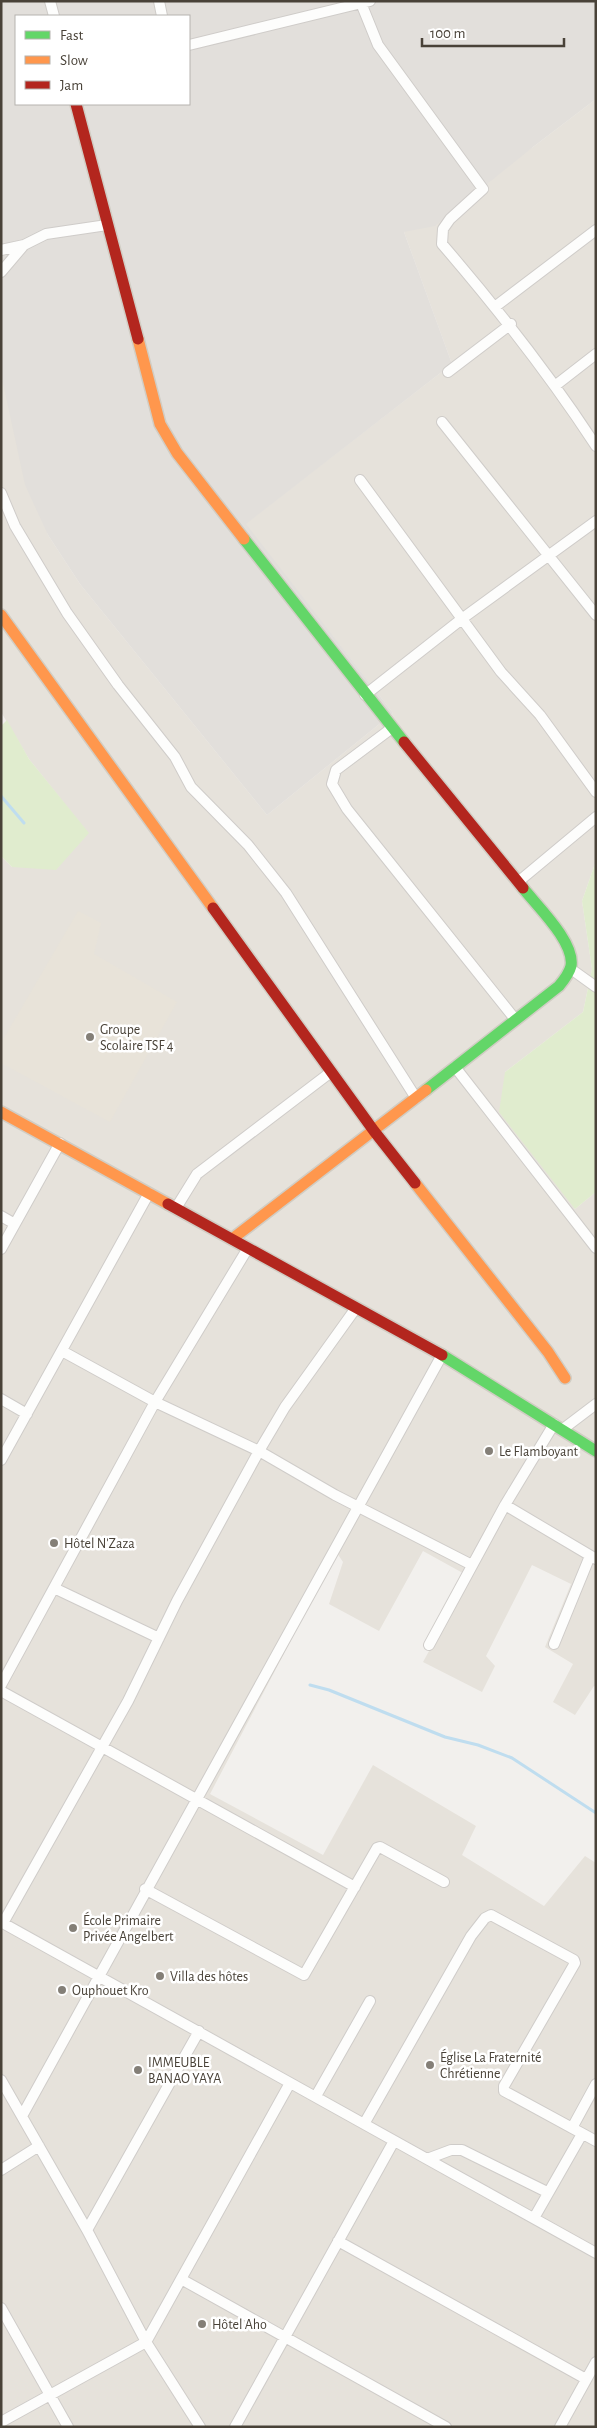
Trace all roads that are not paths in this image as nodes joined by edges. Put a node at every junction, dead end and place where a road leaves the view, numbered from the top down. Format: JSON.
{"nodes":[{"id":1,"x":50,"y":1,"type":"edge"},
{"id":2,"x":159,"y":1,"type":"edge"},
{"id":3,"x":365,"y":2,"type":"edge"},
{"id":4,"x":54,"y":15,"type":"edge"},
{"id":5,"x":162,"y":15,"type":"edge"},
{"id":6,"x":190,"y":45,"type":"edge"},
{"id":7,"x":76,"y":105,"type":"edge"},
{"id":8,"x":107,"y":225,"type":"junction"},
{"id":9,"x":596,"y":230,"type":"edge"},
{"id":10,"x":24,"y":244,"type":"junction"},
{"id":11,"x":1,"y":250,"type":"edge"},
{"id":12,"x":1,"y":272,"type":"edge"},
{"id":13,"x":496,"y":306,"type":"junction"},
{"id":14,"x":511,"y":324,"type":"junction"},
{"id":15,"x":596,"y":354,"type":"edge"},
{"id":16,"x":448,"y":372,"type":"dead end"},
{"id":17,"x":556,"y":385,"type":"junction"},
{"id":18,"x":442,"y":422,"type":"dead end"},
{"id":19,"x":596,"y":446,"type":"edge"},
{"id":20,"x":360,"y":480,"type":"dead end"},
{"id":21,"x":1,"y":493,"type":"edge"},
{"id":22,"x":596,"y":521,"type":"edge"},
{"id":23,"x":549,"y":557,"type":"junction"},
{"id":24,"x":1,"y":615,"type":"edge"},
{"id":25,"x":596,"y":615,"type":"edge"},
{"id":26,"x":463,"y":618,"type":"junction"},
{"id":27,"x":365,"y":695,"type":"junction"},
{"id":28,"x":392,"y":728,"type":"junction"},
{"id":29,"x":596,"y":792,"type":"edge"},
{"id":30,"x":596,"y":817,"type":"edge"},
{"id":31,"x":518,"y":882,"type":"junction"},
{"id":32,"x":571,"y":969,"type":"junction"},
{"id":33,"x":596,"y":987,"type":"edge"},
{"id":34,"x":515,"y":1019,"type":"junction"},
{"id":35,"x":455,"y":1067,"type":"junction"},
{"id":36,"x":331,"y":1072,"type":"junction"},
{"id":37,"x":416,"y":1098,"type":"junction"},
{"id":38,"x":1,"y":1112,"type":"edge"},
{"id":39,"x":374,"y":1131,"type":"junction"},
{"id":40,"x":60,"y":1143,"type":"junction"},
{"id":41,"x":149,"y":1193,"type":"junction"},
{"id":42,"x":176,"y":1208,"type":"junction"},
{"id":43,"x":1,"y":1216,"type":"edge"},
{"id":44,"x":15,"y":1224,"type":"junction"},
{"id":45,"x":232,"y":1239,"type":"junction"},
{"id":46,"x":248,"y":1248,"type":"junction"},
{"id":47,"x":596,"y":1248,"type":"edge"},
{"id":48,"x":1,"y":1249,"type":"edge"},
{"id":49,"x":356,"y":1308,"type":"junction"},
{"id":50,"x":62,"y":1351,"type":"junction"},
{"id":51,"x":442,"y":1355,"type":"junction"},
{"id":52,"x":565,"y":1378,"type":"dead end"},
{"id":53,"x":1,"y":1399,"type":"edge"},
{"id":54,"x":155,"y":1402,"type":"junction"},
{"id":55,"x":596,"y":1404,"type":"edge"},
{"id":56,"x":27,"y":1414,"type":"junction"},
{"id":57,"x":558,"y":1426,"type":"junction"},
{"id":58,"x":259,"y":1451,"type":"junction"},
{"id":59,"x":596,"y":1451,"type":"edge"},
{"id":60,"x":1,"y":1460,"type":"edge"},
{"id":61,"x":505,"y":1505,"type":"junction"},
{"id":62,"x":358,"y":1506,"type":"junction"},
{"id":63,"x":593,"y":1558,"type":"edge"},
{"id":64,"x":472,"y":1565,"type":"junction"},
{"id":65,"x":54,"y":1588,"type":"junction"},
{"id":66,"x":158,"y":1638,"type":"junction"},
{"id":67,"x":554,"y":1644,"type":"dead end"},
{"id":68,"x":429,"y":1645,"type":"dead end"},
{"id":69,"x":1,"y":1685,"type":"edge"},
{"id":70,"x":1,"y":1690,"type":"edge"},
{"id":71,"x":102,"y":1746,"type":"junction"},
{"id":72,"x":196,"y":1798,"type":"junction"},
{"id":73,"x":444,"y":1882,"type":"dead end"},
{"id":74,"x":355,"y":1887,"type":"junction"},
{"id":75,"x":145,"y":1889,"type":"junction"},
{"id":76,"x":2,"y":1923,"type":"edge"},
{"id":77,"x":97,"y":1976,"type":"junction"},
{"id":78,"x":370,"y":2001,"type":"dead end"},
{"id":79,"x":199,"y":2031,"type":"junction"},
{"id":80,"x":1,"y":2080,"type":"edge"},
{"id":81,"x":290,"y":2083,"type":"junction"},
{"id":82,"x":596,"y":2084,"type":"edge"},
{"id":83,"x":316,"y":2096,"type":"junction"},
{"id":84,"x":22,"y":2116,"type":"junction"},
{"id":85,"x":364,"y":2124,"type":"junction"},
{"id":86,"x":572,"y":2128,"type":"junction"},
{"id":87,"x":582,"y":2134,"type":"junction"},
{"id":88,"x":394,"y":2141,"type":"junction"},
{"id":89,"x":596,"y":2141,"type":"edge"},
{"id":90,"x":39,"y":2146,"type":"junction"},
{"id":91,"x":427,"y":2159,"type":"junction"},
{"id":92,"x":1,"y":2170,"type":"edge"},
{"id":93,"x":547,"y":2192,"type":"junction"},
{"id":94,"x":534,"y":2218,"type":"junction"},
{"id":95,"x":87,"y":2230,"type":"junction"},
{"id":96,"x":338,"y":2241,"type":"junction"},
{"id":97,"x":596,"y":2253,"type":"edge"},
{"id":98,"x":181,"y":2279,"type":"junction"},
{"id":99,"x":1,"y":2308,"type":"edge"},
{"id":100,"x":285,"y":2337,"type":"junction"},
{"id":101,"x":146,"y":2342,"type":"junction"},
{"id":102,"x":596,"y":2362,"type":"edge"},
{"id":103,"x":586,"y":2379,"type":"junction"},
{"id":104,"x":49,"y":2396,"type":"junction"},
{"id":105,"x":1,"y":2422,"type":"edge"},
{"id":106,"x":68,"y":2427,"type":"edge"},
{"id":107,"x":200,"y":2427,"type":"edge"},
{"id":108,"x":235,"y":2427,"type":"edge"},
{"id":109,"x":446,"y":2427,"type":"edge"},
{"id":110,"x":560,"y":2427,"type":"edge"}],
"edges":[{"from":1,"to":4,"type":"street"},
{"from":2,"to":5,"type":"street"},
{"from":3,"to":6,"type":"street"},
{"from":3,"to":13,"type":"street"},
{"from":7,"to":8,"type":"street"},
{"from":8,"to":10,"type":"street"},
{"from":8,"to":27,"type":"street"},
{"from":9,"to":13,"type":"street"},
{"from":10,"to":11,"type":"street"},
{"from":10,"to":12,"type":"street"},
{"from":13,"to":14,"type":"street"},
{"from":14,"to":16,"type":"street"},
{"from":14,"to":17,"type":"street"},
{"from":15,"to":17,"type":"street"},
{"from":17,"to":19,"type":"street"},
{"from":18,"to":23,"type":"street"},
{"from":20,"to":26,"type":"street"},
{"from":21,"to":37,"type":"street"},
{"from":22,"to":23,"type":"street"},
{"from":23,"to":25,"type":"street"},
{"from":23,"to":26,"type":"street"},
{"from":24,"to":36,"type":"street"},
{"from":26,"to":27,"type":"street"},
{"from":26,"to":29,"type":"street"},
{"from":27,"to":28,"type":"street"},
{"from":28,"to":31,"type":"street"},
{"from":28,"to":34,"type":"street"},
{"from":30,"to":31,"type":"street"},
{"from":31,"to":32,"type":"street"},
{"from":32,"to":33,"type":"street"},
{"from":32,"to":34,"type":"street"},
{"from":34,"to":35,"type":"street"},
{"from":35,"to":37,"type":"street"},
{"from":35,"to":47,"type":"street"},
{"from":36,"to":39,"type":"street"},
{"from":36,"to":42,"type":"street"},
{"from":37,"to":39,"type":"street"},
{"from":38,"to":40,"type":"street"},
{"from":39,"to":45,"type":"street"},
{"from":39,"to":52,"type":"street"},
{"from":40,"to":41,"type":"street"},
{"from":40,"to":44,"type":"street"},
{"from":41,"to":42,"type":"street"},
{"from":41,"to":50,"type":"street"},
{"from":42,"to":45,"type":"street"},
{"from":43,"to":44,"type":"street"},
{"from":44,"to":48,"type":"street"},
{"from":45,"to":46,"type":"street"},
{"from":46,"to":49,"type":"street"},
{"from":46,"to":54,"type":"street"},
{"from":49,"to":51,"type":"street"},
{"from":49,"to":58,"type":"street"},
{"from":50,"to":54,"type":"street"},
{"from":50,"to":56,"type":"street"},
{"from":51,"to":57,"type":"street"},
{"from":51,"to":62,"type":"street"},
{"from":53,"to":56,"type":"street"},
{"from":54,"to":58,"type":"street"},
{"from":54,"to":65,"type":"street"},
{"from":55,"to":57,"type":"street"},
{"from":56,"to":60,"type":"street"},
{"from":57,"to":59,"type":"street"},
{"from":57,"to":61,"type":"street"},
{"from":58,"to":62,"type":"street"},
{"from":58,"to":66,"type":"street"},
{"from":61,"to":63,"type":"street"},
{"from":61,"to":64,"type":"street"},
{"from":62,"to":64,"type":"street"},
{"from":62,"to":72,"type":"street"},
{"from":63,"to":67,"type":"street"},
{"from":64,"to":68,"type":"street"},
{"from":65,"to":66,"type":"street"},
{"from":65,"to":69,"type":"street"},
{"from":66,"to":71,"type":"street"},
{"from":70,"to":71,"type":"street"},
{"from":71,"to":72,"type":"street"},
{"from":71,"to":76,"type":"street"},
{"from":72,"to":74,"type":"street"},
{"from":72,"to":75,"type":"street"},
{"from":73,"to":74,"type":"street"},
{"from":74,"to":75,"type":"street"},
{"from":75,"to":77,"type":"street"},
{"from":76,"to":77,"type":"street"},
{"from":77,"to":79,"type":"street"},
{"from":77,"to":84,"type":"street"},
{"from":78,"to":83,"type":"street"},
{"from":79,"to":81,"type":"street"},
{"from":79,"to":95,"type":"street"},
{"from":80,"to":84,"type":"street"},
{"from":81,"to":83,"type":"street"},
{"from":81,"to":98,"type":"street"},
{"from":82,"to":86,"type":"street"},
{"from":83,"to":85,"type":"street"},
{"from":84,"to":90,"type":"street"},
{"from":85,"to":86,"type":"street"},
{"from":85,"to":88,"type":"street"},
{"from":86,"to":87,"type":"street"},
{"from":87,"to":89,"type":"street"},
{"from":87,"to":93,"type":"street"},
{"from":88,"to":91,"type":"street"},
{"from":88,"to":96,"type":"street"},
{"from":90,"to":92,"type":"street"},
{"from":90,"to":95,"type":"street"},
{"from":91,"to":93,"type":"street"},
{"from":91,"to":94,"type":"street"},
{"from":93,"to":94,"type":"street"},
{"from":94,"to":97,"type":"street"},
{"from":95,"to":101,"type":"street"},
{"from":96,"to":100,"type":"street"},
{"from":96,"to":103,"type":"street"},
{"from":98,"to":100,"type":"street"},
{"from":98,"to":101,"type":"street"},
{"from":99,"to":104,"type":"street"},
{"from":100,"to":108,"type":"street"},
{"from":100,"to":109,"type":"street"},
{"from":101,"to":104,"type":"street"},
{"from":101,"to":107,"type":"street"},
{"from":102,"to":103,"type":"street"},
{"from":103,"to":110,"type":"street"},
{"from":104,"to":105,"type":"street"},
{"from":104,"to":106,"type":"street"}]}
